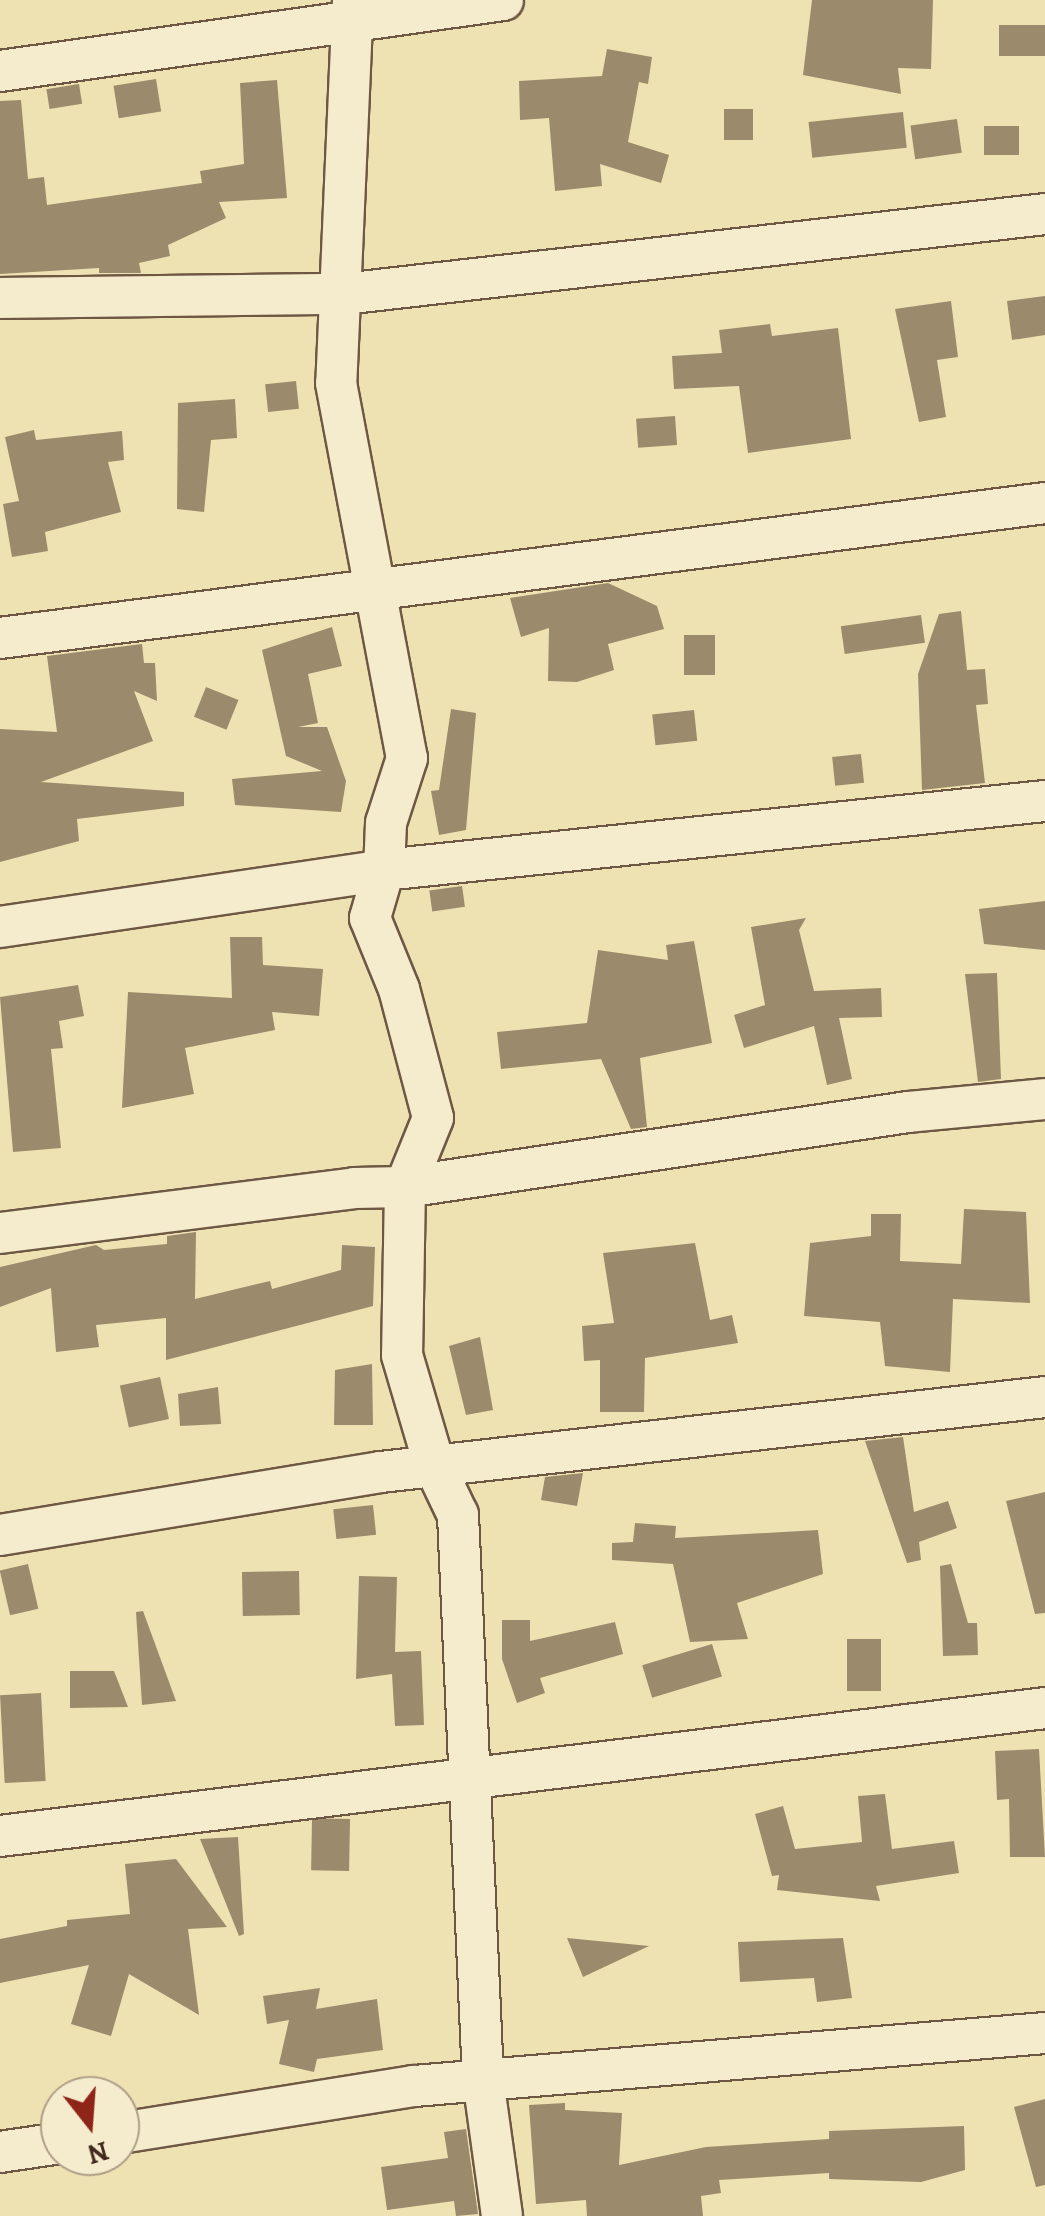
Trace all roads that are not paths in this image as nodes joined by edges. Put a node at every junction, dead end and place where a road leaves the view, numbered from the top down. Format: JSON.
{"nodes":[{"id":1,"x":503,"y":0,"type":"edge"},
{"id":2,"x":354,"y":10,"type":"edge"},
{"id":3,"x":0,"y":71,"type":"edge"},
{"id":4,"x":1045,"y":214,"type":"edge"},
{"id":5,"x":344,"y":294,"type":"junction"},
{"id":6,"x":0,"y":298,"type":"edge"},
{"id":7,"x":1045,"y":503,"type":"edge"},
{"id":8,"x":374,"y":585,"type":"junction"},
{"id":9,"x":0,"y":638,"type":"edge"},
{"id":10,"x":1045,"y":802,"type":"edge"},
{"id":11,"x":384,"y":870,"type":"junction"},
{"id":12,"x":0,"y":927,"type":"edge"},
{"id":13,"x":1045,"y":1099,"type":"edge"},
{"id":14,"x":404,"y":1187,"type":"junction"},
{"id":15,"x":0,"y":1233,"type":"edge"},
{"id":16,"x":1045,"y":1397,"type":"edge"},
{"id":17,"x":435,"y":1467,"type":"junction"},
{"id":18,"x":0,"y":1535,"type":"edge"},
{"id":19,"x":1045,"y":1708,"type":"edge"},
{"id":20,"x":472,"y":1774,"type":"junction"},
{"id":21,"x":0,"y":1836,"type":"edge"},
{"id":22,"x":1045,"y":2033,"type":"edge"},
{"id":23,"x":483,"y":2079,"type":"junction"},
{"id":24,"x":140,"y":2130,"type":"edge"},
{"id":25,"x":40,"y":2146,"type":"edge"},
{"id":26,"x":0,"y":2152,"type":"edge"},
{"id":27,"x":502,"y":2216,"type":"edge"}],
"edges":[{"from":1,"to":2,"type":"street"},
{"from":2,"to":3,"type":"street"},
{"from":2,"to":5,"type":"street"},
{"from":4,"to":5,"type":"street"},
{"from":5,"to":6,"type":"street"},
{"from":5,"to":8,"type":"street"},
{"from":7,"to":8,"type":"street"},
{"from":8,"to":9,"type":"street"},
{"from":8,"to":11,"type":"street"},
{"from":10,"to":11,"type":"street"},
{"from":11,"to":12,"type":"street"},
{"from":11,"to":14,"type":"street"},
{"from":13,"to":14,"type":"street"},
{"from":14,"to":15,"type":"street"},
{"from":14,"to":17,"type":"street"},
{"from":16,"to":17,"type":"street"},
{"from":17,"to":18,"type":"street"},
{"from":17,"to":20,"type":"street"},
{"from":19,"to":20,"type":"street"},
{"from":20,"to":21,"type":"street"},
{"from":20,"to":23,"type":"street"},
{"from":22,"to":23,"type":"street"},
{"from":23,"to":24,"type":"street"},
{"from":23,"to":27,"type":"street"},
{"from":25,"to":26,"type":"street"}]}
